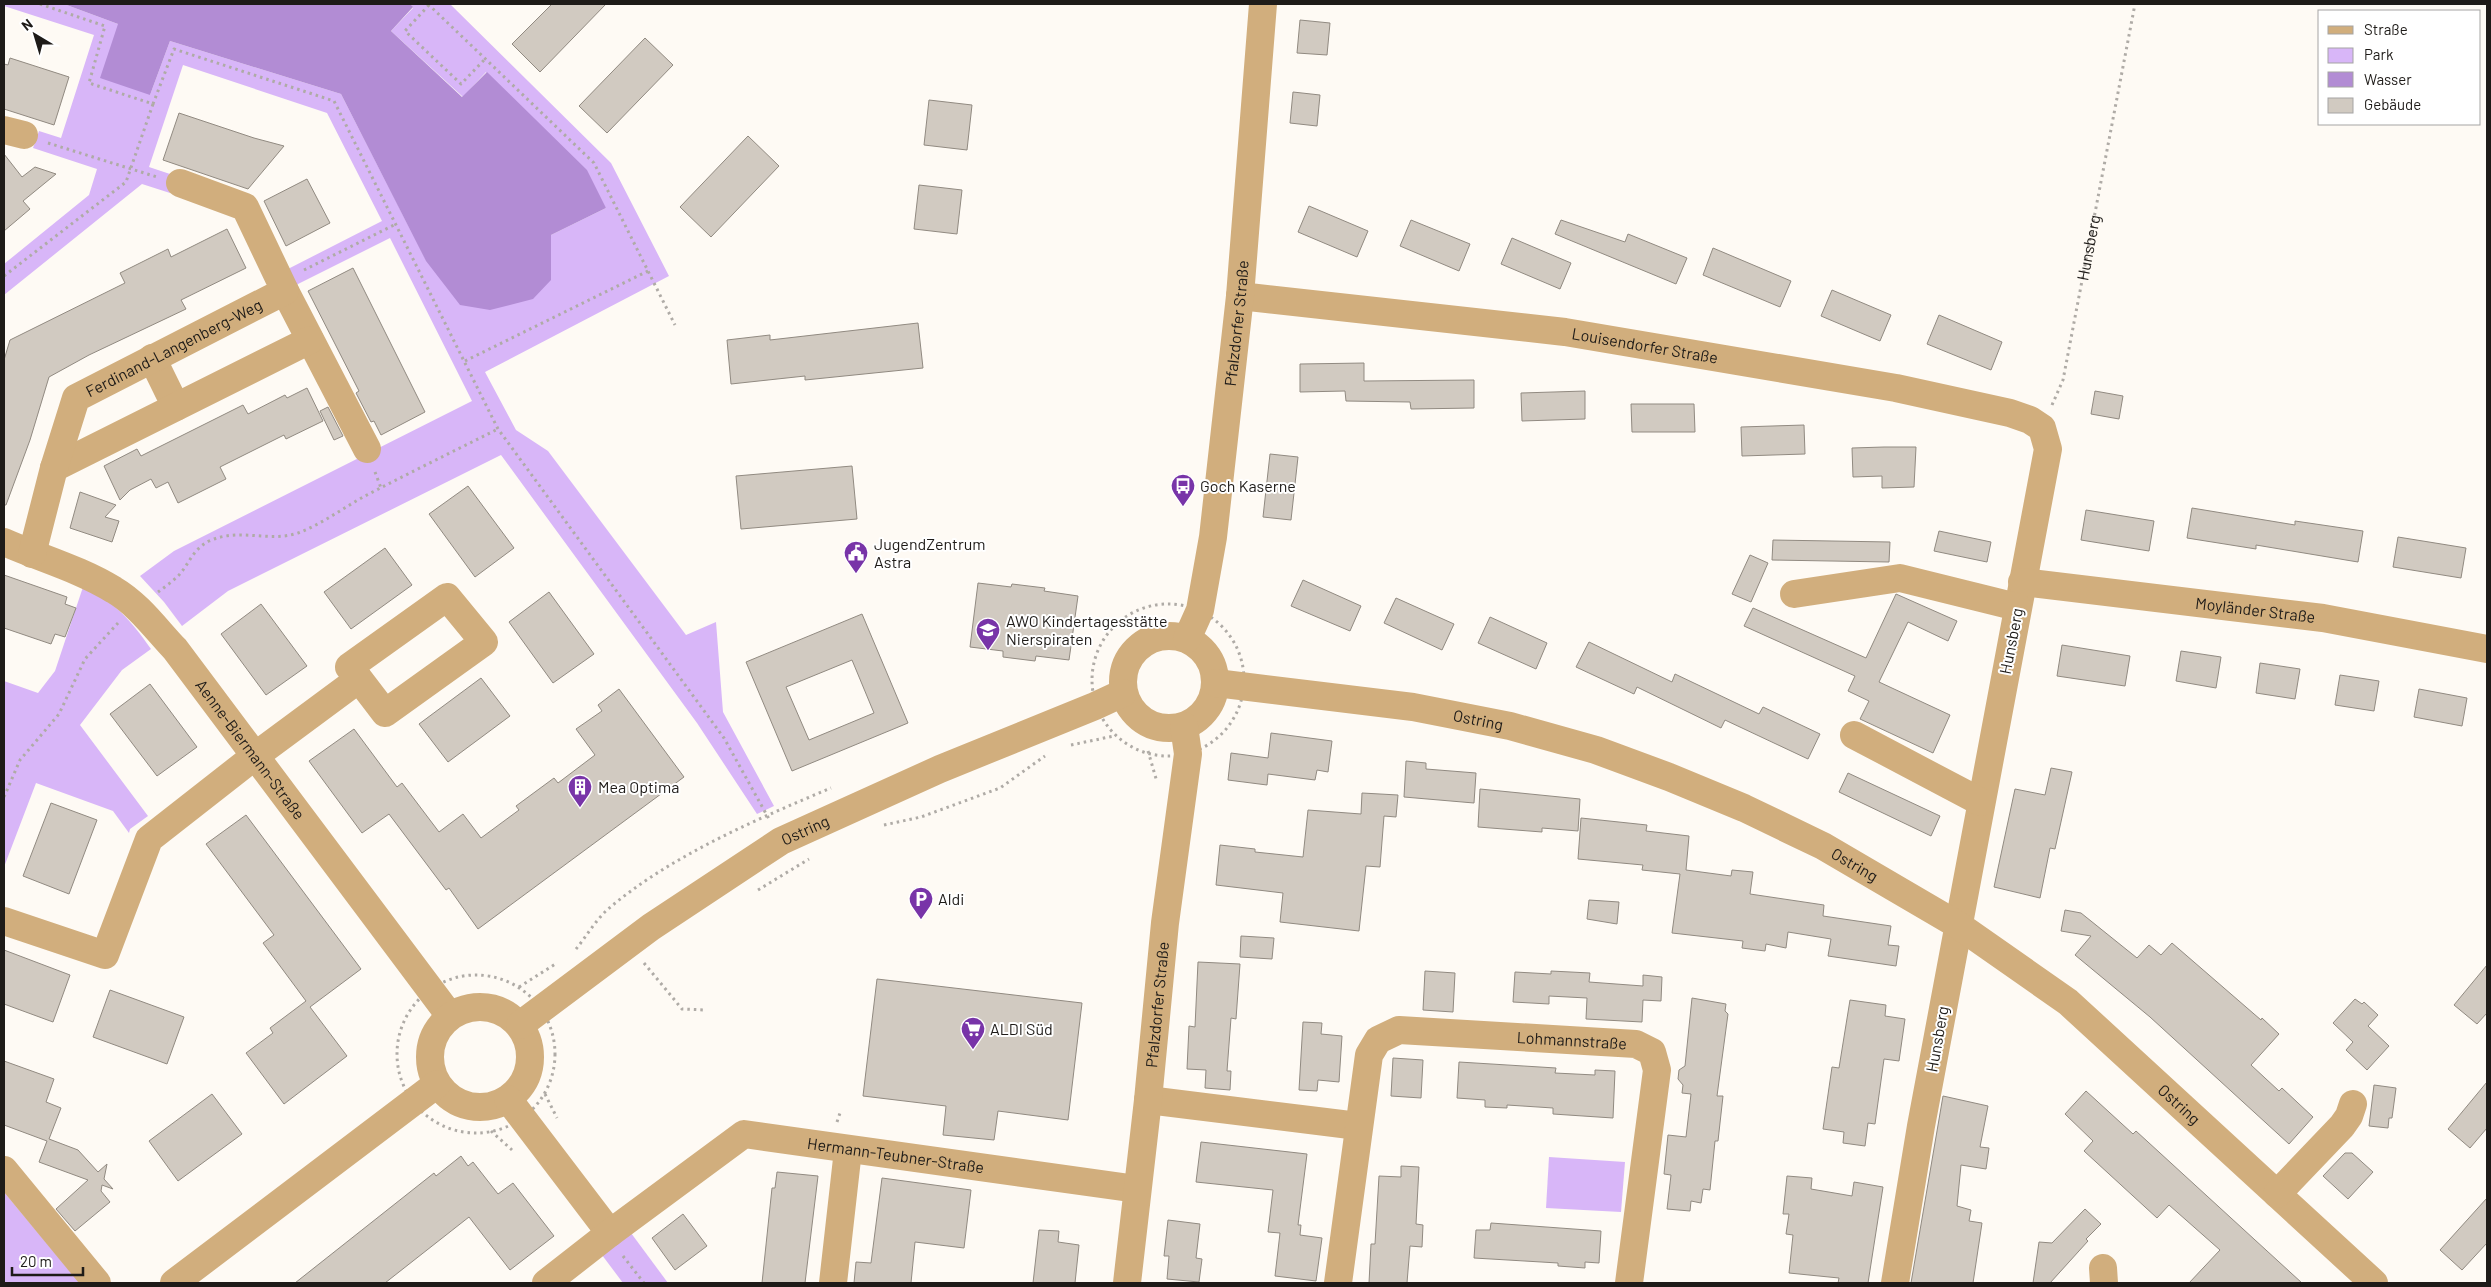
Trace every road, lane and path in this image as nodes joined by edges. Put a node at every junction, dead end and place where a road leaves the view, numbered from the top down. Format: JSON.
{"nodes":[{"id":1,"x":40,"y":4,"type":"edge"},
{"id":2,"x":428,"y":4,"type":"edge"},
{"id":3,"x":1263,"y":4,"type":"edge"},
{"id":4,"x":2135,"y":4,"type":"edge"},
{"id":5,"x":486,"y":58,"type":"junction"},
{"id":6,"x":154,"y":104,"type":"junction"},
{"id":7,"x":14,"y":132,"type":"edge"},
{"id":8,"x":132,"y":170,"type":"junction"},
{"id":9,"x":180,"y":183,"type":"dead end"},
{"id":10,"x":396,"y":224,"type":"junction"},
{"id":11,"x":648,"y":271,"type":"junction"},
{"id":12,"x":4,"y":276,"type":"edge"},
{"id":13,"x":283,"y":286,"type":"junction"},
{"id":14,"x":1240,"y":296,"type":"junction"},
{"id":15,"x":675,"y":325,"type":"dead end"},
{"id":16,"x":310,"y":340,"type":"junction"},
{"id":17,"x":152,"y":358,"type":"junction"},
{"id":18,"x":465,"y":361,"type":"junction"},
{"id":19,"x":176,"y":407,"type":"junction"},
{"id":20,"x":2042,"y":428,"type":"junction"},
{"id":21,"x":498,"y":429,"type":"junction"},
{"id":22,"x":367,"y":449,"type":"dead end"},
{"id":23,"x":54,"y":468,"type":"junction"},
{"id":24,"x":4,"y":542,"type":"edge"},
{"id":25,"x":32,"y":554,"type":"junction"},
{"id":26,"x":1794,"y":594,"type":"dead end"},
{"id":27,"x":2020,"y":594,"type":"junction"},
{"id":28,"x":137,"y":607,"type":"junction"},
{"id":29,"x":1200,"y":610,"type":"junction"},
{"id":30,"x":1187,"y":639,"type":"junction"},
{"id":31,"x":2487,"y":649,"type":"edge"},
{"id":32,"x":359,"y":679,"type":"junction"},
{"id":33,"x":1216,"y":683,"type":"junction"},
{"id":34,"x":1123,"y":693,"type":"junction"},
{"id":35,"x":1244,"y":701,"type":"junction"},
{"id":36,"x":1095,"y":706,"type":"junction"},
{"id":37,"x":1184,"y":726,"type":"junction"},
{"id":38,"x":1854,"y":735,"type":"dead end"},
{"id":39,"x":1114,"y":736,"type":"junction"},
{"id":40,"x":1063,"y":747,"type":"dead end"},
{"id":41,"x":1047,"y":754,"type":"dead end"},
{"id":42,"x":1188,"y":754,"type":"junction"},
{"id":43,"x":255,"y":756,"type":"junction"},
{"id":44,"x":4,"y":797,"type":"edge"},
{"id":45,"x":1981,"y":802,"type":"junction"},
{"id":46,"x":767,"y":815,"type":"dead end"},
{"id":47,"x":877,"y":826,"type":"dead end"},
{"id":48,"x":812,"y":857,"type":"dead end"},
{"id":49,"x":756,"y":891,"type":"dead end"},
{"id":50,"x":4,"y":921,"type":"edge"},
{"id":51,"x":1958,"y":925,"type":"junction"},
{"id":52,"x":652,"y":957,"type":"dead end"},
{"id":53,"x":644,"y":962,"type":"junction"},
{"id":54,"x":636,"y":968,"type":"dead end"},
{"id":55,"x":429,"y":990,"type":"junction"},
{"id":56,"x":542,"y":1008,"type":"junction"},
{"id":57,"x":704,"y":1010,"type":"dead end"},
{"id":58,"x":450,"y":1016,"type":"junction"},
{"id":59,"x":520,"y":1025,"type":"junction"},
{"id":60,"x":437,"y":1084,"type":"junction"},
{"id":61,"x":1148,"y":1100,"type":"junction"},
{"id":62,"x":412,"y":1101,"type":"junction"},
{"id":63,"x":2353,"y":1104,"type":"dead end"},
{"id":64,"x":516,"y":1109,"type":"junction"},
{"id":65,"x":1358,"y":1126,"type":"junction"},
{"id":66,"x":848,"y":1150,"type":"junction"},
{"id":67,"x":4,"y":1170,"type":"edge"},
{"id":68,"x":1137,"y":1189,"type":"junction"},
{"id":69,"x":2277,"y":1194,"type":"junction"},
{"id":70,"x":610,"y":1233,"type":"junction"},
{"id":71,"x":97,"y":1283,"type":"edge"},
{"id":72,"x":174,"y":1283,"type":"edge"},
{"id":73,"x":546,"y":1283,"type":"edge"},
{"id":74,"x":644,"y":1283,"type":"edge"},
{"id":75,"x":833,"y":1283,"type":"edge"},
{"id":76,"x":1127,"y":1283,"type":"edge"},
{"id":77,"x":1338,"y":1283,"type":"edge"},
{"id":78,"x":1629,"y":1283,"type":"edge"},
{"id":79,"x":1895,"y":1283,"type":"edge"},
{"id":80,"x":2374,"y":1283,"type":"edge"}],
"edges":[{"from":1,"to":6,"type":"path"},
{"from":2,"to":5,"type":"path"},
{"from":2,"to":5,"type":"path"},
{"from":3,"to":14,"type":"street","name":"Pfalzdorfer Straße"},
{"from":4,"to":20,"type":"path","name":"Hunsberg"},
{"from":5,"to":11,"type":"path"},
{"from":6,"to":8,"type":"path"},
{"from":6,"to":10,"type":"path"},
{"from":7,"to":8,"type":"path"},
{"from":8,"to":12,"type":"path"},
{"from":9,"to":13,"type":"street"},
{"from":10,"to":13,"type":"path"},
{"from":10,"to":18,"type":"path"},
{"from":11,"to":15,"type":"path"},
{"from":11,"to":18,"type":"path"},
{"from":13,"to":16,"type":"street"},
{"from":13,"to":17,"type":"street","name":"Ferdinand-Langenberg-Weg"},
{"from":14,"to":20,"type":"street","name":"Louisendorfer Straße"},
{"from":14,"to":29,"type":"street","name":"Pfalzdorfer Straße"},
{"from":16,"to":19,"type":"street"},
{"from":16,"to":22,"type":"street"},
{"from":17,"to":19,"type":"street"},
{"from":17,"to":23,"type":"street","name":"Ferdinand-Langenberg-Weg"},
{"from":18,"to":21,"type":"path"},
{"from":19,"to":23,"type":"street"},
{"from":20,"to":27,"type":"street","name":"Hunsberg"},
{"from":21,"to":28,"type":"path"},
{"from":21,"to":46,"type":"path"},
{"from":23,"to":25,"type":"street","name":"Ferdinand-Langenberg-Weg"},
{"from":24,"to":25,"type":"street","name":"Aenne-Biermann-Straße"},
{"from":25,"to":28,"type":"street","name":"Aenne-Biermann-Straße"},
{"from":26,"to":27,"type":"street","name":"Moyländer Straße"},
{"from":27,"to":31,"type":"street","name":"Moyländer Straße"},
{"from":27,"to":45,"type":"street","name":"Hunsberg"},
{"from":28,"to":43,"type":"street","name":"Aenne-Biermann-Straße"},
{"from":28,"to":44,"type":"path"},
{"from":29,"to":30,"type":"street","name":"Pfalzdorfer Straße"},
{"from":29,"to":35,"type":"path"},
{"from":29,"to":36,"type":"path"},
{"from":30,"to":33,"type":"street"},
{"from":30,"to":34,"type":"street"},
{"from":32,"to":32,"type":"street"},
{"from":32,"to":43,"type":"street"},
{"from":33,"to":35,"type":"street","name":"Ostring"},
{"from":33,"to":37,"type":"street"},
{"from":34,"to":36,"type":"street","name":"Ostring"},
{"from":34,"to":37,"type":"street"},
{"from":35,"to":42,"type":"path"},
{"from":35,"to":51,"type":"street","name":"Ostring"},
{"from":36,"to":39,"type":"path"},
{"from":36,"to":56,"type":"street","name":"Ostring"},
{"from":37,"to":42,"type":"street","name":"Pfalzdorfer Straße"},
{"from":38,"to":45,"type":"street"},
{"from":39,"to":40,"type":"path"},
{"from":39,"to":42,"type":"path"},
{"from":41,"to":47,"type":"path"},
{"from":42,"to":61,"type":"street","name":"Pfalzdorfer Straße"},
{"from":43,"to":50,"type":"street"},
{"from":43,"to":55,"type":"street","name":"Aenne-Biermann-Straße"},
{"from":45,"to":51,"type":"street","name":"Hunsberg"},
{"from":48,"to":49,"type":"path"},
{"from":51,"to":69,"type":"street","name":"Ostring"},
{"from":51,"to":79,"type":"street","name":"Hunsberg"},
{"from":52,"to":53,"type":"path"},
{"from":53,"to":54,"type":"path"},
{"from":53,"to":57,"type":"path"},
{"from":55,"to":56,"type":"path"},
{"from":55,"to":58,"type":"street","name":"Aenne-Biermann-Straße"},
{"from":55,"to":62,"type":"path"},
{"from":56,"to":59,"type":"street","name":"Ostring"},
{"from":56,"to":64,"type":"path"},
{"from":58,"to":59,"type":"street"},
{"from":58,"to":60,"type":"street"},
{"from":59,"to":64,"type":"street"},
{"from":60,"to":62,"type":"street"},
{"from":60,"to":64,"type":"street"},
{"from":61,"to":65,"type":"street"},
{"from":61,"to":68,"type":"street","name":"Pfalzdorfer Straße"},
{"from":62,"to":64,"type":"path"},
{"from":62,"to":72,"type":"street"},
{"from":63,"to":69,"type":"street"},
{"from":64,"to":70,"type":"street"},
{"from":65,"to":77,"type":"street","name":"Lohmannstraße"},
{"from":65,"to":78,"type":"street","name":"Lohmannstraße"},
{"from":66,"to":68,"type":"street","name":"Hermann-Teubner-Straße"},
{"from":66,"to":70,"type":"street","name":"Hermann-Teubner-Straße"},
{"from":66,"to":75,"type":"street"},
{"from":67,"to":71,"type":"street"},
{"from":68,"to":76,"type":"street","name":"Pfalzdorfer Straße"},
{"from":69,"to":80,"type":"street","name":"Ostring"},
{"from":70,"to":73,"type":"street","name":"Hermann-Teubner-Straße"},
{"from":70,"to":74,"type":"path"}]}
